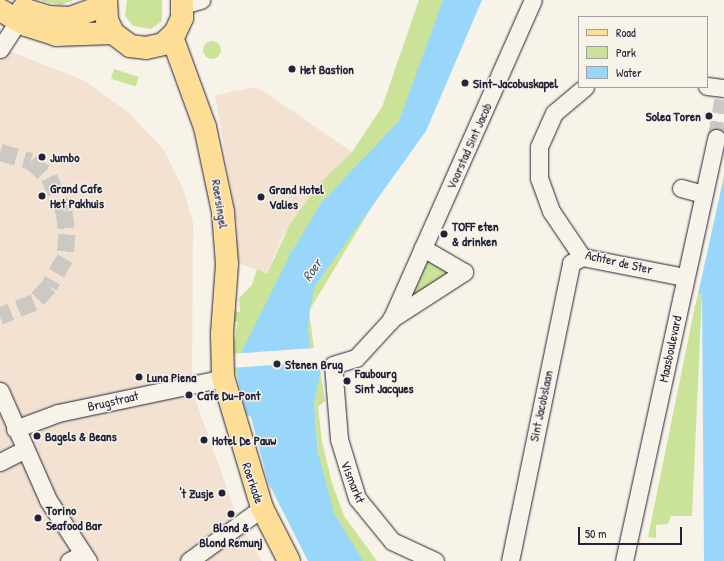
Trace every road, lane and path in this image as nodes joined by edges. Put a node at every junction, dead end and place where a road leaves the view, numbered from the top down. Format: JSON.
{"nodes":[{"id":1,"x":8,"y":0,"type":"edge"},
{"id":2,"x":533,"y":0,"type":"edge"},
{"id":3,"x":106,"y":2,"type":"edge"},
{"id":4,"x":189,"y":2,"type":"edge"},
{"id":5,"x":9,"y":15,"type":"edge"},
{"id":6,"x":113,"y":33,"type":"junction"},
{"id":7,"x":172,"y":37,"type":"junction"},
{"id":8,"x":0,"y":49,"type":"edge"},
{"id":9,"x":708,"y":86,"type":"edge"},
{"id":10,"x":584,"y":88,"type":"edge"},
{"id":11,"x":724,"y":94,"type":"edge"},
{"id":12,"x":716,"y":138,"type":"tunnel mouth"},
{"id":13,"x":681,"y":188,"type":"dead end"},
{"id":14,"x":703,"y":194,"type":"junction"},
{"id":15,"x":423,"y":248,"type":"junction"},
{"id":16,"x":582,"y":257,"type":"junction"},
{"id":17,"x":685,"y":277,"type":"junction"},
{"id":18,"x":391,"y":320,"type":"junction"},
{"id":19,"x":334,"y":365,"type":"joint"},
{"id":20,"x":218,"y":378,"type":"junction"},
{"id":21,"x":0,"y":391,"type":"edge"},
{"id":22,"x":15,"y":429,"type":"junction"},
{"id":23,"x":24,"y":450,"type":"junction"},
{"id":24,"x":0,"y":462,"type":"edge"},
{"id":25,"x":262,"y":508,"type":"junction"},
{"id":26,"x":80,"y":559,"type":"edge"},
{"id":27,"x":189,"y":561,"type":"edge"},
{"id":28,"x":289,"y":561,"type":"edge"},
{"id":29,"x":435,"y":561,"type":"edge"},
{"id":30,"x":510,"y":561,"type":"edge"},
{"id":31,"x":624,"y":561,"type":"edge"}],
"edges":[{"from":1,"to":3,"type":"main road"},
{"from":2,"to":15,"type":"street","name":"Voorstad Sint Jacob"},
{"from":3,"to":6,"type":"main road"},
{"from":4,"to":7,"type":"main road"},
{"from":5,"to":6,"type":"main road"},
{"from":5,"to":8,"type":"street"},
{"from":6,"to":7,"type":"main road"},
{"from":7,"to":20,"type":"main road","name":"Roersingel"},
{"from":9,"to":11,"type":"street"},
{"from":10,"to":16,"type":"street","name":"Achter de Ster"},
{"from":12,"to":14,"type":"street","name":"Maasboulevard"},
{"from":13,"to":14,"type":"street"},
{"from":14,"to":17,"type":"street","name":"Maasboulevard"},
{"from":15,"to":18,"type":"street","name":"Voorstad Sint Jacob"},
{"from":15,"to":18,"type":"street","name":"Voorstad Sint Jacob"},
{"from":16,"to":17,"type":"street","name":"Achter de Ster"},
{"from":16,"to":30,"type":"street","name":"Sint Jacobslaan"},
{"from":17,"to":31,"type":"street","name":"Maasboulevard"},
{"from":18,"to":19,"type":"street","name":"Voorstad Sint Jacob"},
{"from":19,"to":29,"type":"street","name":"Vismarkt"},
{"from":20,"to":22,"type":"street","name":"Brugstraat"},
{"from":20,"to":25,"type":"main road","name":"Roerkade"},
{"from":21,"to":22,"type":"street"},
{"from":22,"to":23,"type":"street"},
{"from":23,"to":24,"type":"street"},
{"from":23,"to":26,"type":"street"},
{"from":25,"to":27,"type":"street"},
{"from":25,"to":28,"type":"main road","name":"Roerkade"}]}
